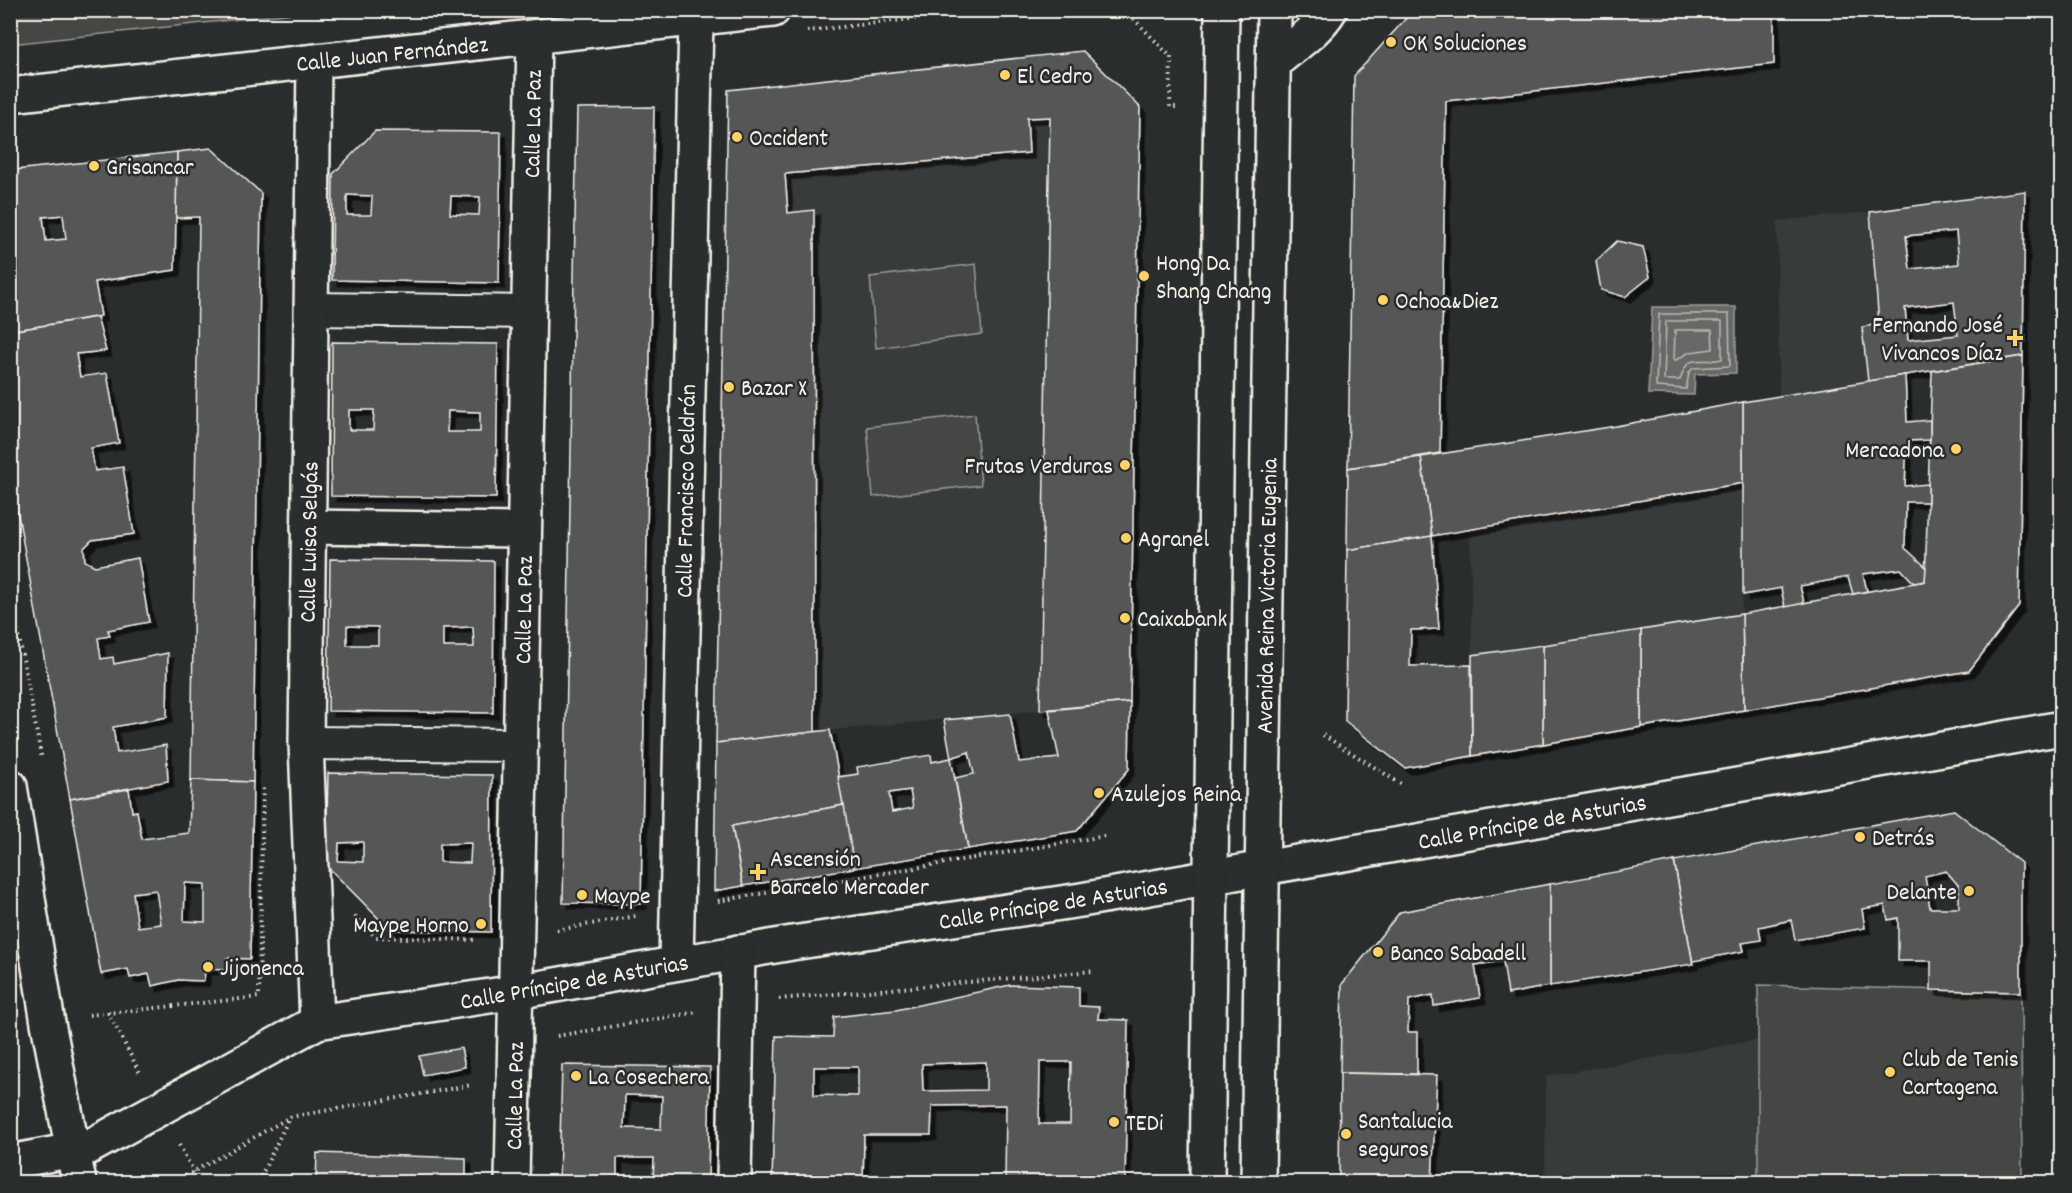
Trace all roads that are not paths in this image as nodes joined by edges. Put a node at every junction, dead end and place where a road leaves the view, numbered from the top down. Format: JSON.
{"nodes":[{"id":1,"x":773,"y":10,"type":"edge"},
{"id":2,"x":1222,"y":10,"type":"edge"},
{"id":3,"x":1274,"y":10,"type":"edge"},
{"id":4,"x":1330,"y":10,"type":"edge"},
{"id":5,"x":696,"y":19,"type":"junction"},
{"id":6,"x":534,"y":37,"type":"junction"},
{"id":7,"x":314,"y":62,"type":"junction"},
{"id":8,"x":1273,"y":64,"type":"junction"},
{"id":9,"x":10,"y":96,"type":"edge"},
{"id":10,"x":311,"y":309,"type":"junction"},
{"id":11,"x":528,"y":312,"type":"junction"},
{"id":12,"x":308,"y":527,"type":"junction"},
{"id":13,"x":524,"y":530,"type":"junction"},
{"id":14,"x":2061,"y":728,"type":"edge"},
{"id":15,"x":306,"y":743,"type":"junction"},
{"id":16,"x":520,"y":745,"type":"junction"},
{"id":17,"x":12,"y":798,"type":"edge"},
{"id":18,"x":1262,"y":868,"type":"junction"},
{"id":19,"x":1210,"y":877,"type":"junction"},
{"id":20,"x":738,"y":952,"type":"junction"},
{"id":21,"x":676,"y":963,"type":"junction"},
{"id":22,"x":516,"y":992,"type":"junction"},
{"id":23,"x":317,"y":1022,"type":"junction"},
{"id":24,"x":73,"y":1151,"type":"junction"},
{"id":25,"x":10,"y":1162,"type":"edge"},
{"id":26,"x":79,"y":1182,"type":"edge"},
{"id":27,"x":512,"y":1182,"type":"edge"},
{"id":28,"x":734,"y":1182,"type":"edge"},
{"id":29,"x":1207,"y":1182,"type":"edge"},
{"id":30,"x":1258,"y":1182,"type":"edge"}],
"edges":[{"from":1,"to":5,"type":"street","name":"Calle Juan Fernández"},
{"from":2,"to":19,"type":"street"},
{"from":3,"to":8,"type":"street","name":"Avenida Reina Victoria Eugenia"},
{"from":4,"to":8,"type":"street"},
{"from":5,"to":6,"type":"street","name":"Calle Juan Fernández"},
{"from":5,"to":21,"type":"street","name":"Calle Francisco Celdrán"},
{"from":6,"to":7,"type":"street","name":"Calle Juan Fernández"},
{"from":6,"to":11,"type":"street","name":"Calle La Paz"},
{"from":7,"to":9,"type":"street","name":"Calle Juan Fernández"},
{"from":7,"to":10,"type":"street","name":"Calle Luisa Selgás"},
{"from":8,"to":18,"type":"street","name":"Avenida Reina Victoria Eugenia"},
{"from":10,"to":11,"type":"street"},
{"from":10,"to":12,"type":"street","name":"Calle Luisa Selgás"},
{"from":11,"to":13,"type":"street","name":"Calle La Paz"},
{"from":12,"to":13,"type":"street"},
{"from":12,"to":15,"type":"street","name":"Calle Luisa Selgás"},
{"from":13,"to":16,"type":"street","name":"Calle La Paz"},
{"from":14,"to":18,"type":"street","name":"Calle Príncipe de Asturias"},
{"from":15,"to":16,"type":"street"},
{"from":15,"to":23,"type":"street","name":"Calle Luisa Selgás"},
{"from":16,"to":22,"type":"street","name":"Calle La Paz"},
{"from":17,"to":24,"type":"street"},
{"from":18,"to":19,"type":"street","name":"Calle Príncipe de Asturias"},
{"from":18,"to":30,"type":"street","name":"Avenida Reina Victoria Eugenia"},
{"from":19,"to":20,"type":"street","name":"Calle Príncipe de Asturias"},
{"from":19,"to":29,"type":"street"},
{"from":20,"to":21,"type":"street","name":"Calle Príncipe de Asturias"},
{"from":20,"to":28,"type":"street"},
{"from":21,"to":22,"type":"street","name":"Calle Príncipe de Asturias"},
{"from":22,"to":23,"type":"street","name":"Calle Príncipe de Asturias"},
{"from":22,"to":27,"type":"street","name":"Calle La Paz"},
{"from":23,"to":24,"type":"street","name":"Calle Príncipe de Asturias"},
{"from":24,"to":25,"type":"street","name":"Calle Príncipe de Asturias"},
{"from":24,"to":26,"type":"street"}]}
